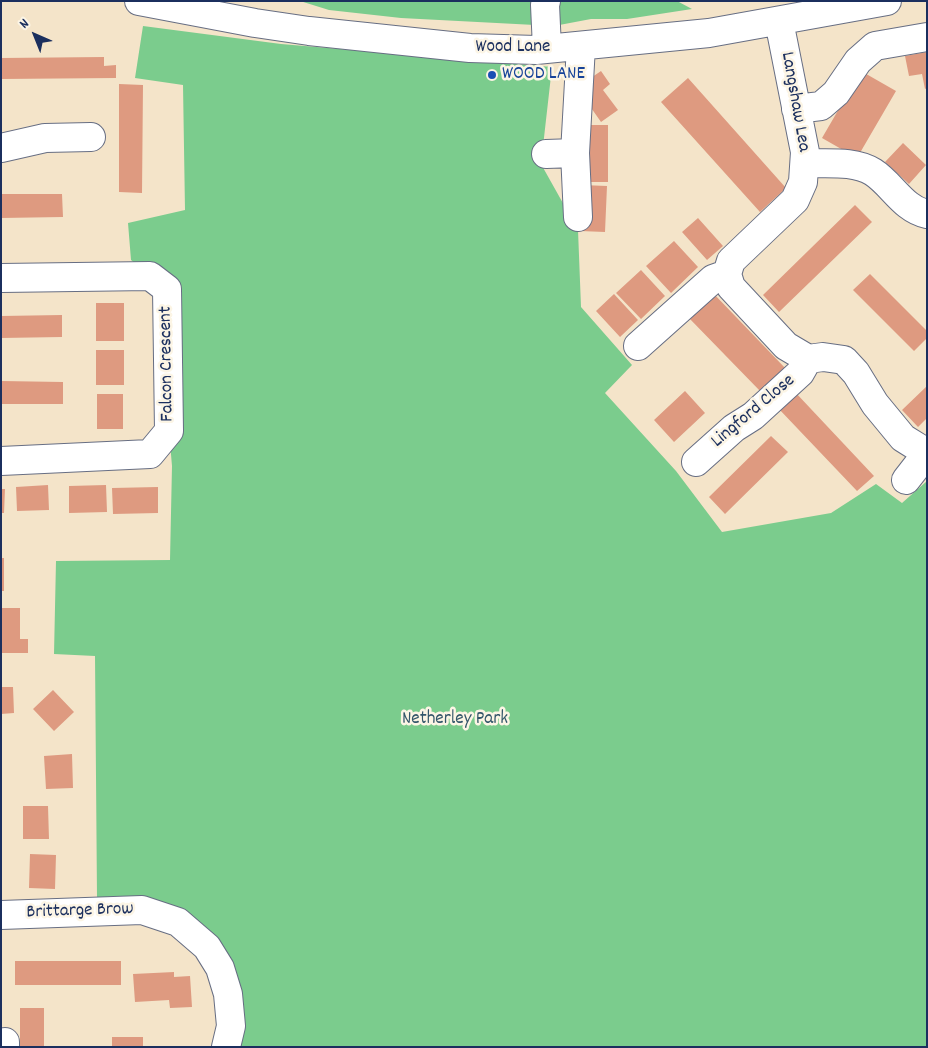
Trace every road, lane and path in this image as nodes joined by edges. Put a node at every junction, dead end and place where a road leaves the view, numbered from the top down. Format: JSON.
{"nodes":[{"id":1,"x":139,"y":1,"type":"edge"},
{"id":2,"x":546,"y":1,"type":"edge"},
{"id":3,"x":888,"y":1,"type":"edge"},
{"id":4,"x":779,"y":21,"type":"junction"},
{"id":5,"x":927,"y":37,"type":"edge"},
{"id":6,"x":581,"y":46,"type":"junction"},
{"id":7,"x":547,"y":48,"type":"junction"},
{"id":8,"x":796,"y":109,"type":"junction"},
{"id":9,"x":91,"y":137,"type":"dead end"},
{"id":10,"x":1,"y":148,"type":"edge"},
{"id":11,"x":575,"y":153,"type":"junction"},
{"id":12,"x":546,"y":154,"type":"dead end"},
{"id":13,"x":805,"y":163,"type":"junction"},
{"id":14,"x":927,"y":214,"type":"edge"},
{"id":15,"x":578,"y":217,"type":"dead end"},
{"id":16,"x":727,"y":274,"type":"junction"},
{"id":17,"x":1,"y":278,"type":"edge"},
{"id":18,"x":638,"y":346,"type":"dead end"},
{"id":19,"x":808,"y":359,"type":"junction"},
{"id":20,"x":927,"y":453,"type":"edge"},
{"id":21,"x":1,"y":461,"type":"edge"},
{"id":22,"x":696,"y":462,"type":"dead end"},
{"id":23,"x":906,"y":480,"type":"dead end"},
{"id":24,"x":1,"y":914,"type":"edge"},
{"id":25,"x":226,"y":1047,"type":"edge"}],
"edges":[{"from":1,"to":7,"type":"street","name":"Wood Lane"},
{"from":2,"to":7,"type":"street"},
{"from":3,"to":4,"type":"street","name":"Wood Lane"},
{"from":4,"to":6,"type":"street","name":"Wood Lane"},
{"from":4,"to":8,"type":"street","name":"Langshaw Lea"},
{"from":5,"to":8,"type":"street"},
{"from":6,"to":7,"type":"street","name":"Wood Lane"},
{"from":6,"to":11,"type":"street"},
{"from":8,"to":13,"type":"street","name":"Langshaw Lea"},
{"from":9,"to":10,"type":"street"},
{"from":11,"to":12,"type":"street"},
{"from":11,"to":15,"type":"street"},
{"from":13,"to":14,"type":"street"},
{"from":13,"to":16,"type":"street","name":"Langshaw Lea"},
{"from":16,"to":18,"type":"street"},
{"from":16,"to":19,"type":"street","name":"Lingford Close"},
{"from":17,"to":21,"type":"street","name":"Falcon Crescent"},
{"from":19,"to":20,"type":"street","name":"Lingford Close"},
{"from":19,"to":22,"type":"street","name":"Lingford Close"},
{"from":20,"to":23,"type":"street"},
{"from":24,"to":25,"type":"street","name":"Brittarge Brow"}]}
